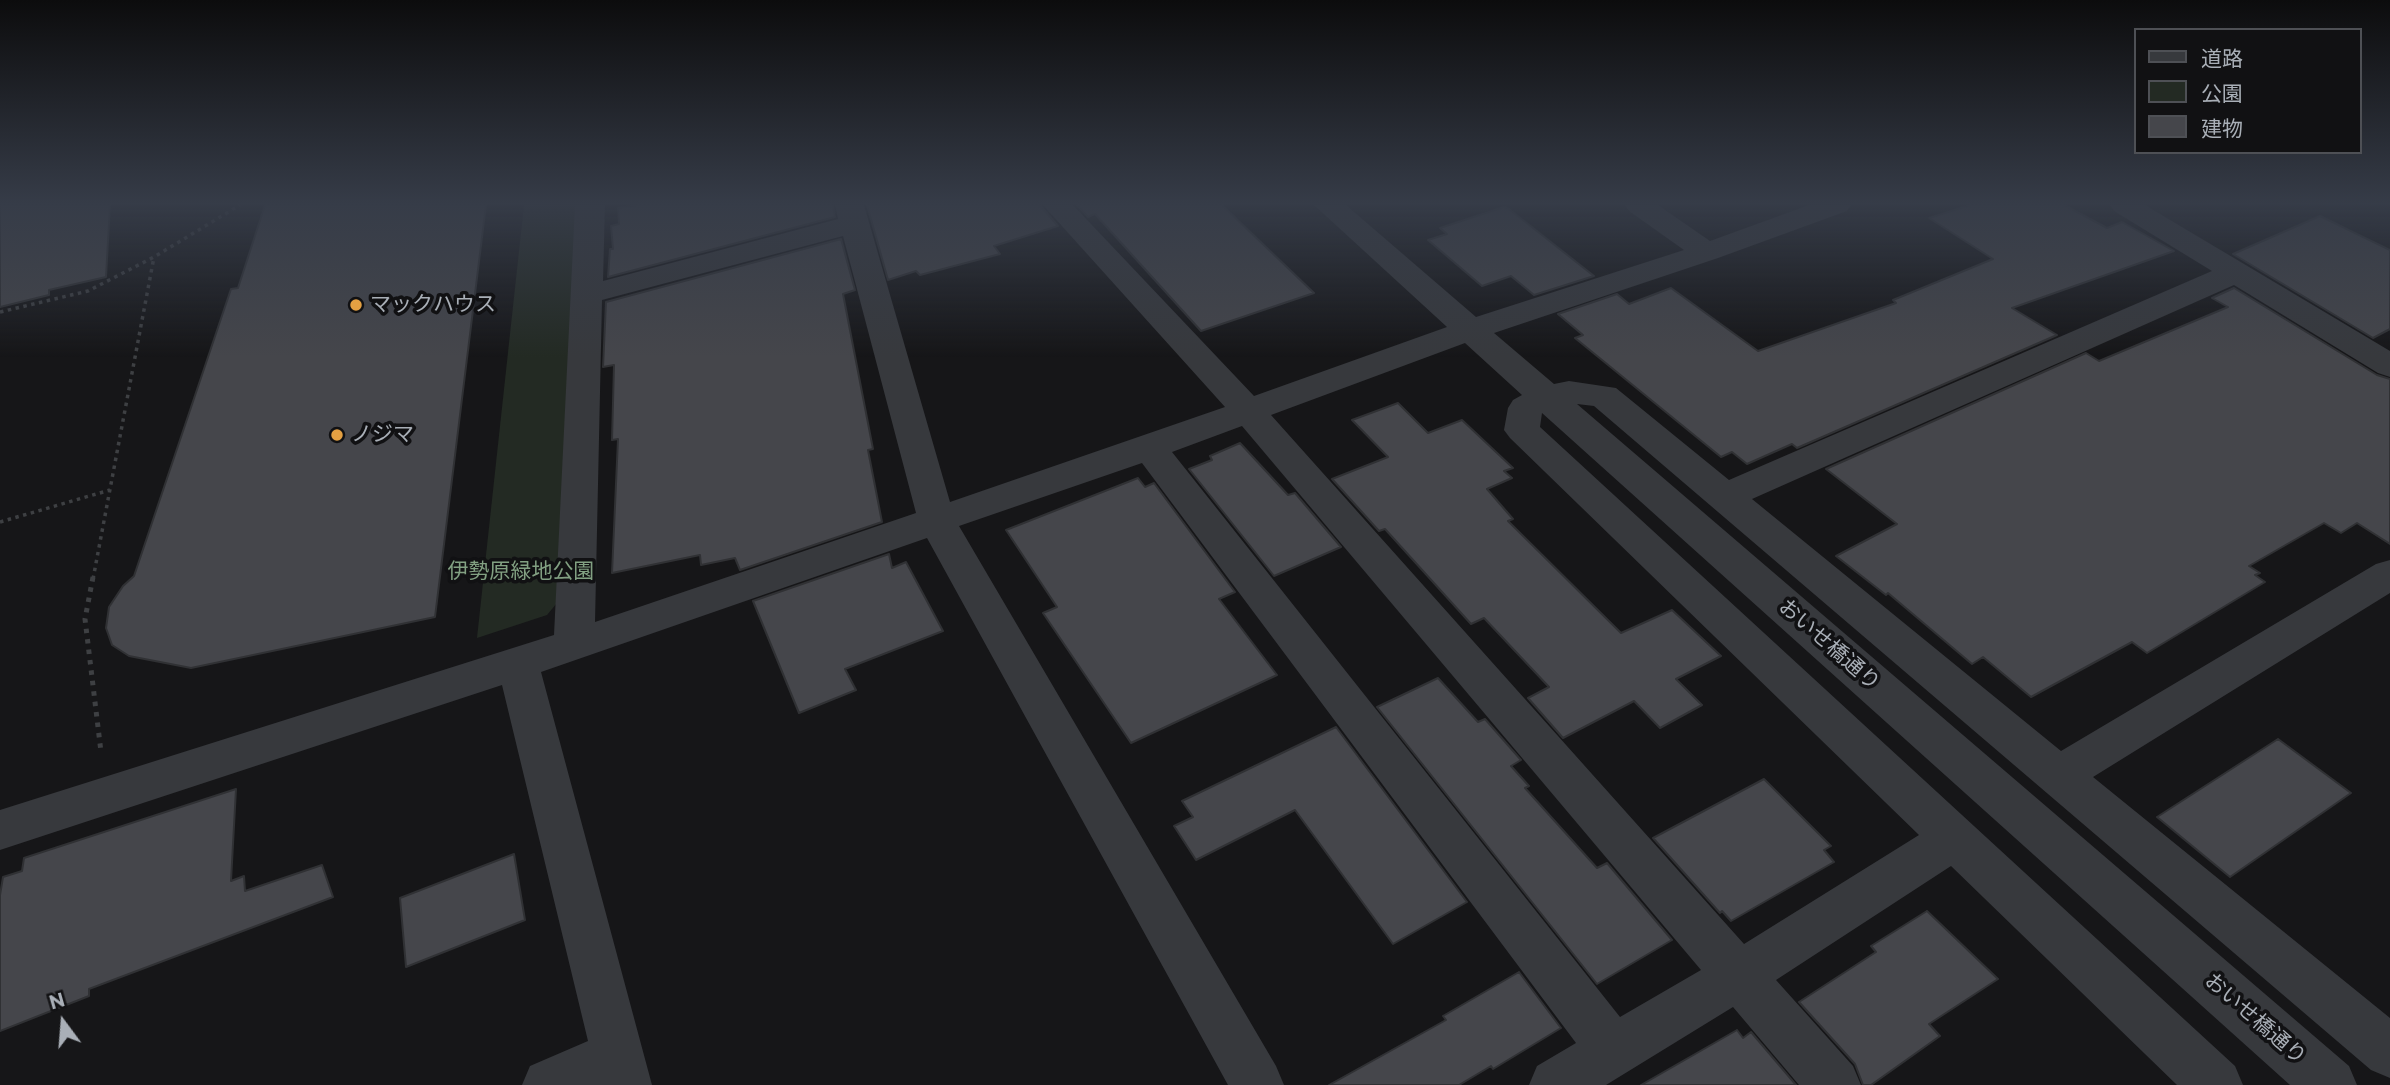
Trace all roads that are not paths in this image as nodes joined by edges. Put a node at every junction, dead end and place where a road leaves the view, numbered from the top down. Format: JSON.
{"nodes":[{"id":1,"x":588,"y":256,"type":"edge"},
{"id":2,"x":716,"y":256,"type":"edge"},
{"id":3,"x":862,"y":256,"type":"edge"},
{"id":4,"x":1103,"y":256,"type":"edge"},
{"id":5,"x":1386,"y":256,"type":"edge"},
{"id":6,"x":1696,"y":256,"type":"edge"},
{"id":7,"x":2206,"y":256,"type":"edge"},
{"id":8,"x":2234,"y":273,"type":"junction"},
{"id":9,"x":586,"y":295,"type":"junction"},
{"id":10,"x":1471,"y":330,"type":"junction"},
{"id":11,"x":2390,"y":366,"type":"edge"},
{"id":12,"x":1546,"y":397,"type":"junction"},
{"id":13,"x":1248,"y":411,"type":"junction"},
{"id":14,"x":1149,"y":447,"type":"junction"},
{"id":15,"x":1726,"y":496,"type":"junction"},
{"id":16,"x":936,"y":519,"type":"junction"},
{"id":17,"x":2390,"y":574,"type":"edge"},
{"id":18,"x":573,"y":645,"type":"junction"},
{"id":19,"x":517,"y":663,"type":"junction"},
{"id":20,"x":2059,"y":775,"type":"junction"},
{"id":21,"x":0,"y":830,"type":"edge"},
{"id":22,"x":1955,"y":838,"type":"junction"},
{"id":23,"x":1737,"y":976,"type":"junction"},
{"id":24,"x":1614,"y":1051,"type":"junction"},
{"id":25,"x":2390,"y":1052,"type":"edge"},
{"id":26,"x":622,"y":1069,"type":"edge"},
{"id":27,"x":549,"y":1085,"type":"edge"},
{"id":28,"x":1257,"y":1085,"type":"edge"},
{"id":29,"x":1557,"y":1085,"type":"edge"},
{"id":30,"x":1834,"y":1085,"type":"edge"},
{"id":31,"x":2216,"y":1085,"type":"edge"},
{"id":32,"x":2330,"y":1085,"type":"edge"}],
"edges":[{"from":1,"to":9,"type":"street"},
{"from":2,"to":9,"type":"street"},
{"from":3,"to":16,"type":"street"},
{"from":4,"to":13,"type":"street"},
{"from":5,"to":10,"type":"street","name":"おいせ橋通り"},
{"from":6,"to":10,"type":"street"},
{"from":7,"to":8,"type":"street"},
{"from":8,"to":11,"type":"street"},
{"from":8,"to":15,"type":"street"},
{"from":9,"to":18,"type":"street"},
{"from":10,"to":12,"type":"street","name":"おいせ橋通り"},
{"from":10,"to":13,"type":"street"},
{"from":12,"to":15,"type":"street"},
{"from":12,"to":22,"type":"street"},
{"from":12,"to":32,"type":"street","name":"おいせ橋通り"},
{"from":13,"to":14,"type":"street"},
{"from":13,"to":23,"type":"street"},
{"from":14,"to":16,"type":"street"},
{"from":14,"to":24,"type":"street"},
{"from":15,"to":20,"type":"street"},
{"from":16,"to":18,"type":"street"},
{"from":16,"to":28,"type":"street"},
{"from":17,"to":20,"type":"street"},
{"from":18,"to":19,"type":"street"},
{"from":19,"to":21,"type":"street"},
{"from":19,"to":26,"type":"street"},
{"from":20,"to":25,"type":"street"},
{"from":22,"to":23,"type":"street"},
{"from":22,"to":31,"type":"street"},
{"from":23,"to":24,"type":"street"},
{"from":23,"to":30,"type":"street"},
{"from":24,"to":29,"type":"street"},
{"from":26,"to":27,"type":"street"}]}
